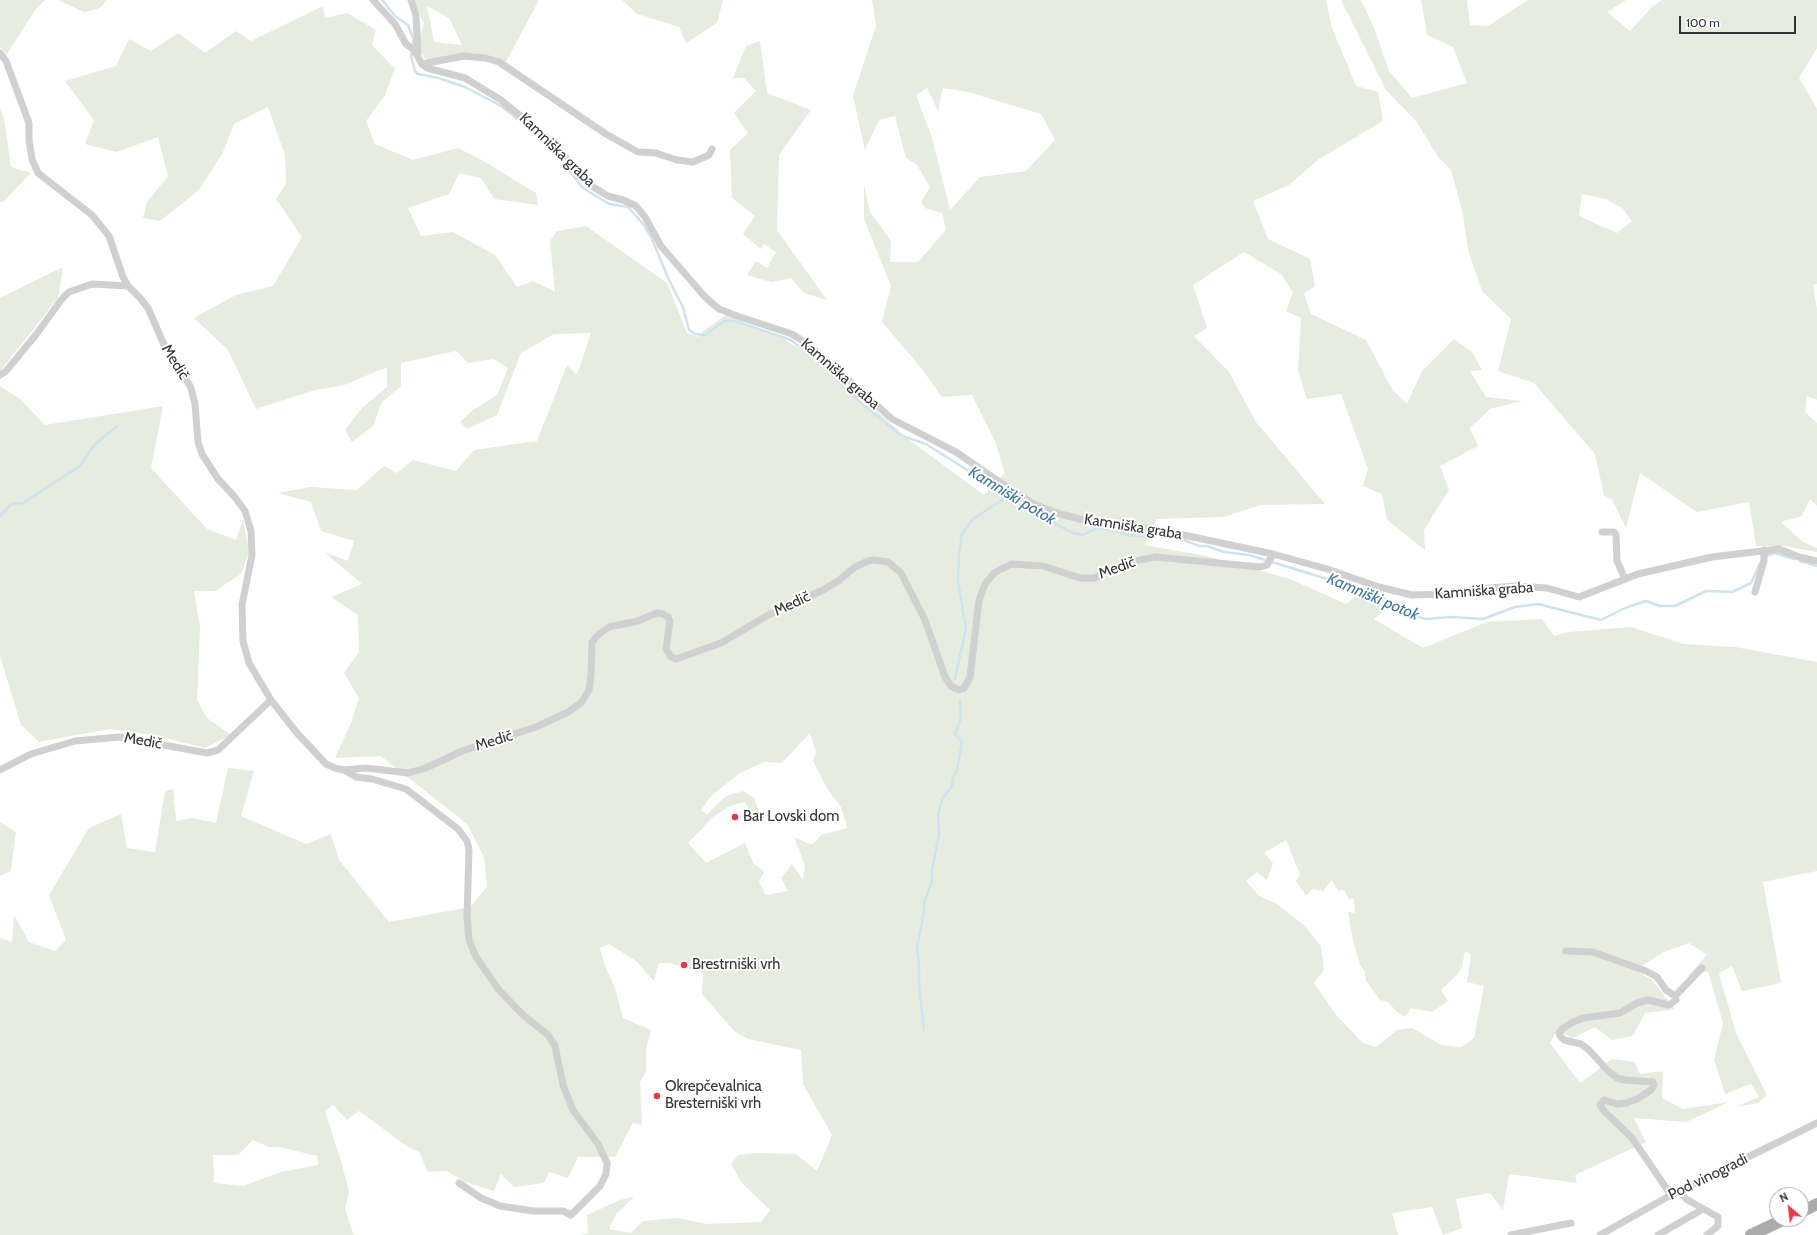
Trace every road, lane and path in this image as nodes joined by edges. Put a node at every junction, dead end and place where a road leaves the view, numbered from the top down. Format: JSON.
{"nodes":[{"id":1,"x":373,"y":0,"type":"edge"},
{"id":2,"x":411,"y":0,"type":"edge"},
{"id":3,"x":0,"y":53,"type":"edge"},
{"id":4,"x":416,"y":53,"type":"junction"},
{"id":5,"x":422,"y":64,"type":"junction"},
{"id":6,"x":712,"y":149,"type":"dead end"},
{"id":7,"x":128,"y":286,"type":"junction"},
{"id":8,"x":0,"y":375,"type":"edge"},
{"id":9,"x":1602,"y":532,"type":"dead end"},
{"id":10,"x":1764,"y":555,"type":"junction"},
{"id":11,"x":1270,"y":560,"type":"junction"},
{"id":12,"x":1817,"y":561,"type":"edge"},
{"id":13,"x":1625,"y":579,"type":"junction"},
{"id":14,"x":1755,"y":592,"type":"dead end"},
{"id":15,"x":271,"y":700,"type":"junction"},
{"id":16,"x":0,"y":770,"type":"edge"},
{"id":17,"x":344,"y":770,"type":"junction"},
{"id":18,"x":1566,"y":951,"type":"dead end"},
{"id":19,"x":1702,"y":968,"type":"dead end"},
{"id":20,"x":1675,"y":996,"type":"junction"},
{"id":21,"x":1817,"y":1123,"type":"edge"},
{"id":22,"x":459,"y":1183,"type":"dead end"},
{"id":23,"x":1680,"y":1191,"type":"junction"},
{"id":24,"x":1671,"y":1195,"type":"junction"},
{"id":25,"x":1703,"y":1209,"type":"junction"},
{"id":26,"x":1571,"y":1223,"type":"dead end"},
{"id":27,"x":1769,"y":1227,"type":"edge"},
{"id":28,"x":1511,"y":1235,"type":"edge"},
{"id":29,"x":1600,"y":1235,"type":"edge"},
{"id":30,"x":1658,"y":1235,"type":"edge"},
{"id":31,"x":1707,"y":1235,"type":"edge"},
{"id":32,"x":1751,"y":1235,"type":"edge"}],
"edges":[{"from":1,"to":4,"type":"street"},
{"from":2,"to":4,"type":"street"},
{"from":3,"to":7,"type":"street","name":"Medič"},
{"from":4,"to":5,"type":"street"},
{"from":5,"to":6,"type":"street"},
{"from":5,"to":11,"type":"street","name":"Kamniška graba"},
{"from":7,"to":8,"type":"street"},
{"from":7,"to":15,"type":"street","name":"Medič"},
{"from":9,"to":13,"type":"street"},
{"from":10,"to":12,"type":"street","name":"Kamniška graba"},
{"from":10,"to":13,"type":"street","name":"Kamniška graba"},
{"from":10,"to":14,"type":"street"},
{"from":11,"to":13,"type":"street","name":"Kamniška graba"},
{"from":11,"to":17,"type":"street","name":"Medič"},
{"from":15,"to":16,"type":"street","name":"Medič"},
{"from":15,"to":17,"type":"street","name":"Medič"},
{"from":17,"to":22,"type":"street"},
{"from":18,"to":20,"type":"street"},
{"from":19,"to":20,"type":"street"},
{"from":20,"to":24,"type":"street"},
{"from":21,"to":23,"type":"street","name":"Pod vinogradi"},
{"from":23,"to":24,"type":"street","name":"Pod vinogradi"},
{"from":23,"to":25,"type":"street"},
{"from":24,"to":29,"type":"street","name":"Pod vinogradi"},
{"from":25,"to":30,"type":"street"},
{"from":25,"to":31,"type":"street"},
{"from":26,"to":28,"type":"street"},
{"from":27,"to":32,"type":"main road"}]}
